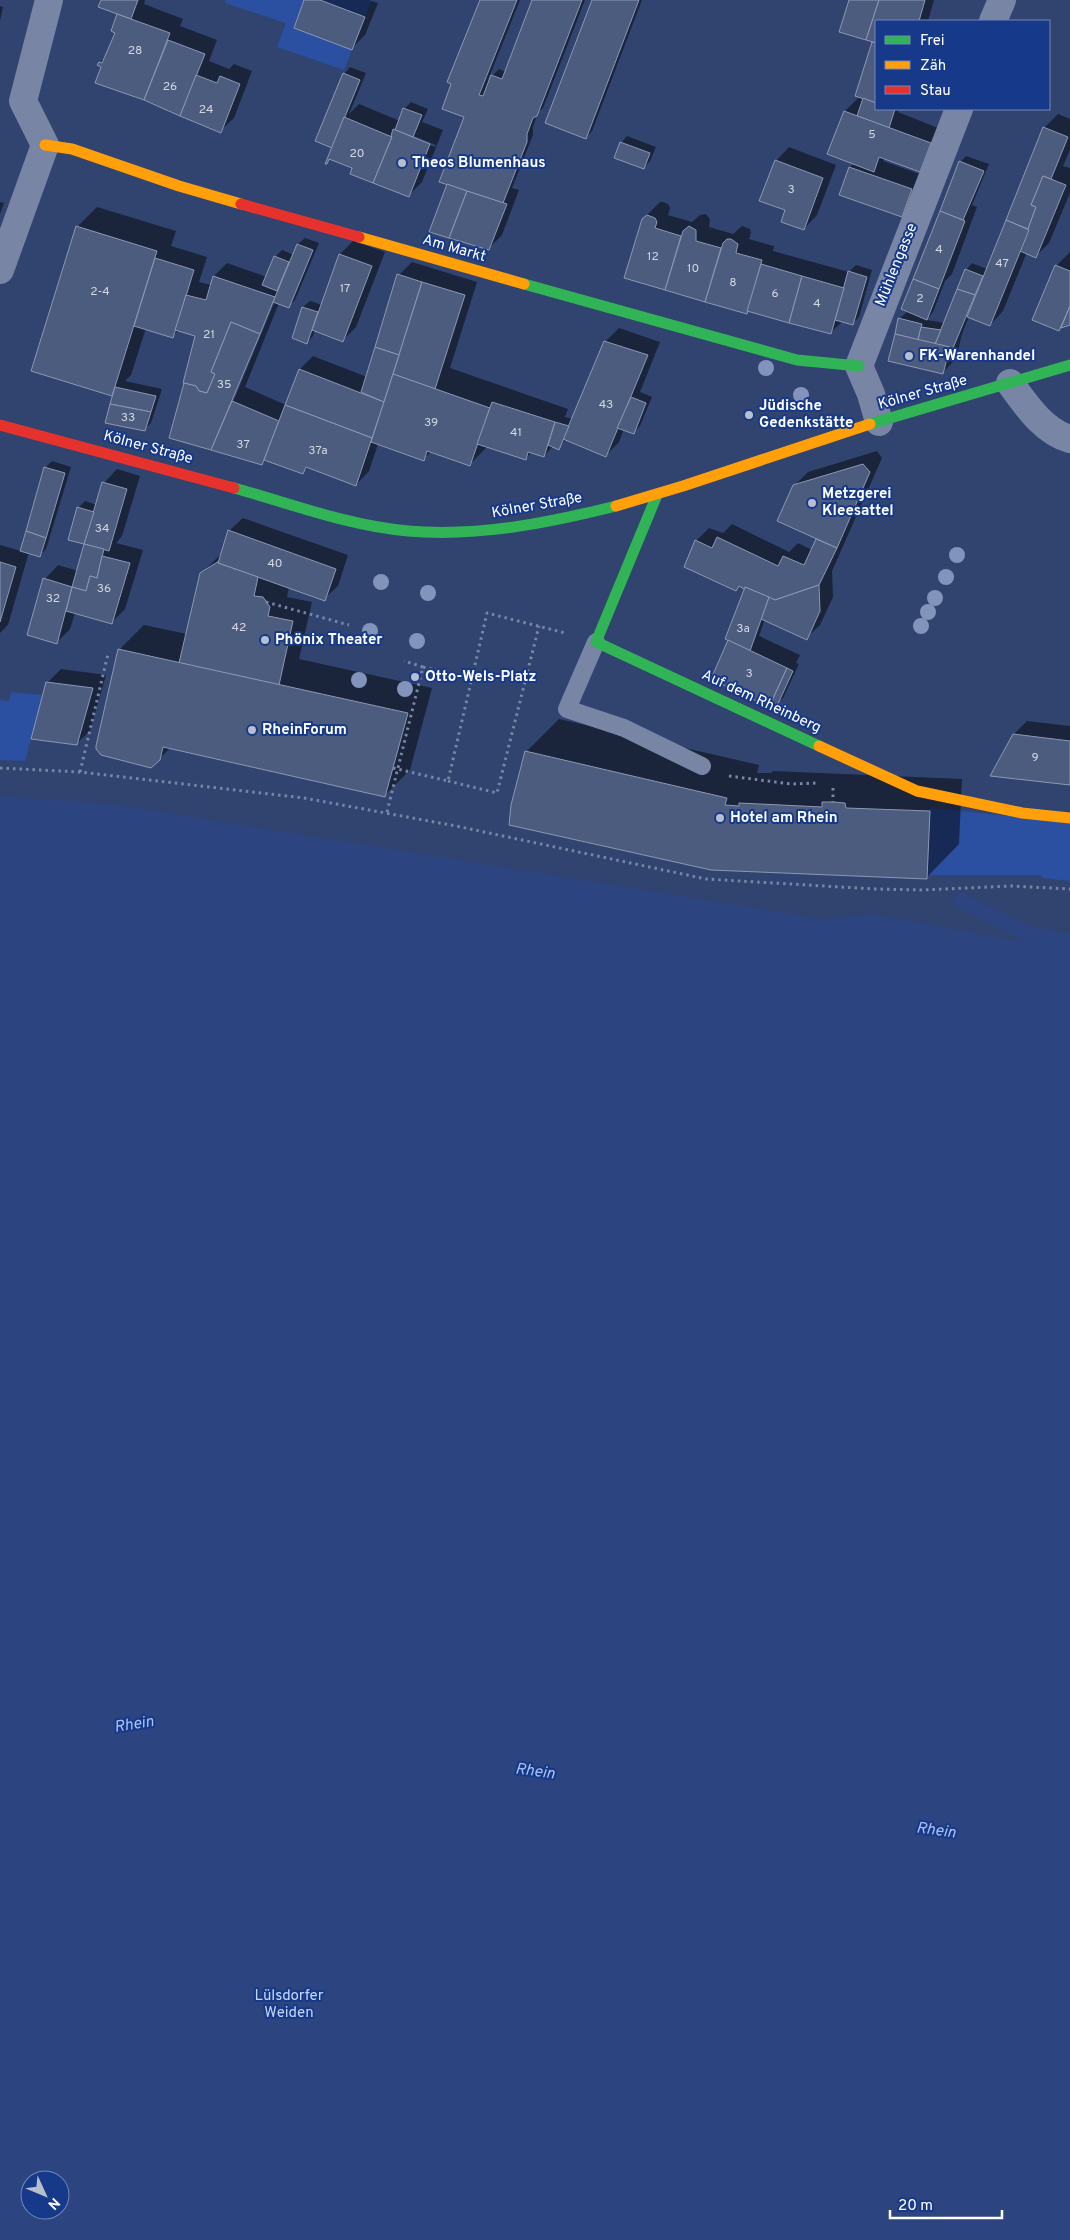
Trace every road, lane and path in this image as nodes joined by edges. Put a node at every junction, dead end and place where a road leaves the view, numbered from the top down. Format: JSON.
{"nodes":[{"id":1,"x":49,"y":0,"type":"edge"},
{"id":2,"x":1002,"y":0,"type":"edge"},
{"id":3,"x":993,"y":20,"type":"edge"},
{"id":4,"x":959,"y":110,"type":"edge"},
{"id":5,"x":45,"y":145,"type":"junction"},
{"id":6,"x":0,"y":270,"type":"edge"},
{"id":7,"x":1070,"y":365,"type":"edge"},
{"id":8,"x":859,"y":366,"type":"junction"},
{"id":9,"x":1010,"y":384,"type":"junction"},
{"id":10,"x":879,"y":422,"type":"junction"},
{"id":11,"x":0,"y":425,"type":"edge"},
{"id":12,"x":1070,"y":439,"type":"edge"},
{"id":13,"x":657,"y":495,"type":"junction"},
{"id":14,"x":266,"y":602,"type":"dead end"},
{"id":15,"x":349,"y":625,"type":"dead end"},
{"id":16,"x":539,"y":626,"type":"junction"},
{"id":17,"x":596,"y":642,"type":"junction"},
{"id":18,"x":108,"y":654,"type":"dead end"},
{"id":19,"x":404,"y":661,"type":"dead end"},
{"id":20,"x":423,"y":667,"type":"junction"},
{"id":21,"x":472,"y":680,"type":"junction"},
{"id":22,"x":702,"y":766,"type":"dead end"},
{"id":23,"x":0,"y":768,"type":"edge"},
{"id":24,"x":393,"y":768,"type":"dead end"},
{"id":25,"x":399,"y":769,"type":"junction"},
{"id":26,"x":80,"y":772,"type":"junction"},
{"id":27,"x":733,"y":778,"type":"dead end"},
{"id":28,"x":448,"y":780,"type":"junction"},
{"id":29,"x":824,"y":782,"type":"dead end"},
{"id":30,"x":832,"y":782,"type":"dead end"},
{"id":31,"x":833,"y":802,"type":"dead end"},
{"id":32,"x":387,"y":812,"type":"junction"},
{"id":33,"x":1070,"y":818,"type":"edge"},
{"id":34,"x":1070,"y":889,"type":"edge"}],
"edges":[{"from":1,"to":5,"type":"street"},
{"from":2,"to":3,"type":"street"},
{"from":4,"to":8,"type":"street","name":"Mühlengasse"},
{"from":5,"to":6,"type":"street"},
{"from":5,"to":8,"type":"street","name":"Am Markt"},
{"from":7,"to":9,"type":"street","name":"Kölner Straße"},
{"from":8,"to":10,"type":"street"},
{"from":9,"to":10,"type":"street","name":"Kölner Straße"},
{"from":9,"to":12,"type":"street"},
{"from":10,"to":13,"type":"street","name":"Kölner Straße"},
{"from":11,"to":13,"type":"street","name":"Kölner Straße"},
{"from":13,"to":17,"type":"street"},
{"from":14,"to":15,"type":"path"},
{"from":16,"to":17,"type":"path"},
{"from":16,"to":21,"type":"path"},
{"from":16,"to":28,"type":"path"},
{"from":17,"to":22,"type":"lane"},
{"from":17,"to":33,"type":"street","name":"Auf dem Rheinberg"},
{"from":18,"to":26,"type":"path"},
{"from":19,"to":20,"type":"path"},
{"from":20,"to":21,"type":"path"},
{"from":20,"to":25,"type":"path"},
{"from":21,"to":28,"type":"path"},
{"from":23,"to":26,"type":"path"},
{"from":24,"to":25,"type":"path"},
{"from":25,"to":28,"type":"path"},
{"from":25,"to":32,"type":"path"},
{"from":26,"to":32,"type":"path"},
{"from":27,"to":29,"type":"path"},
{"from":30,"to":31,"type":"path"},
{"from":32,"to":34,"type":"path"}]}
